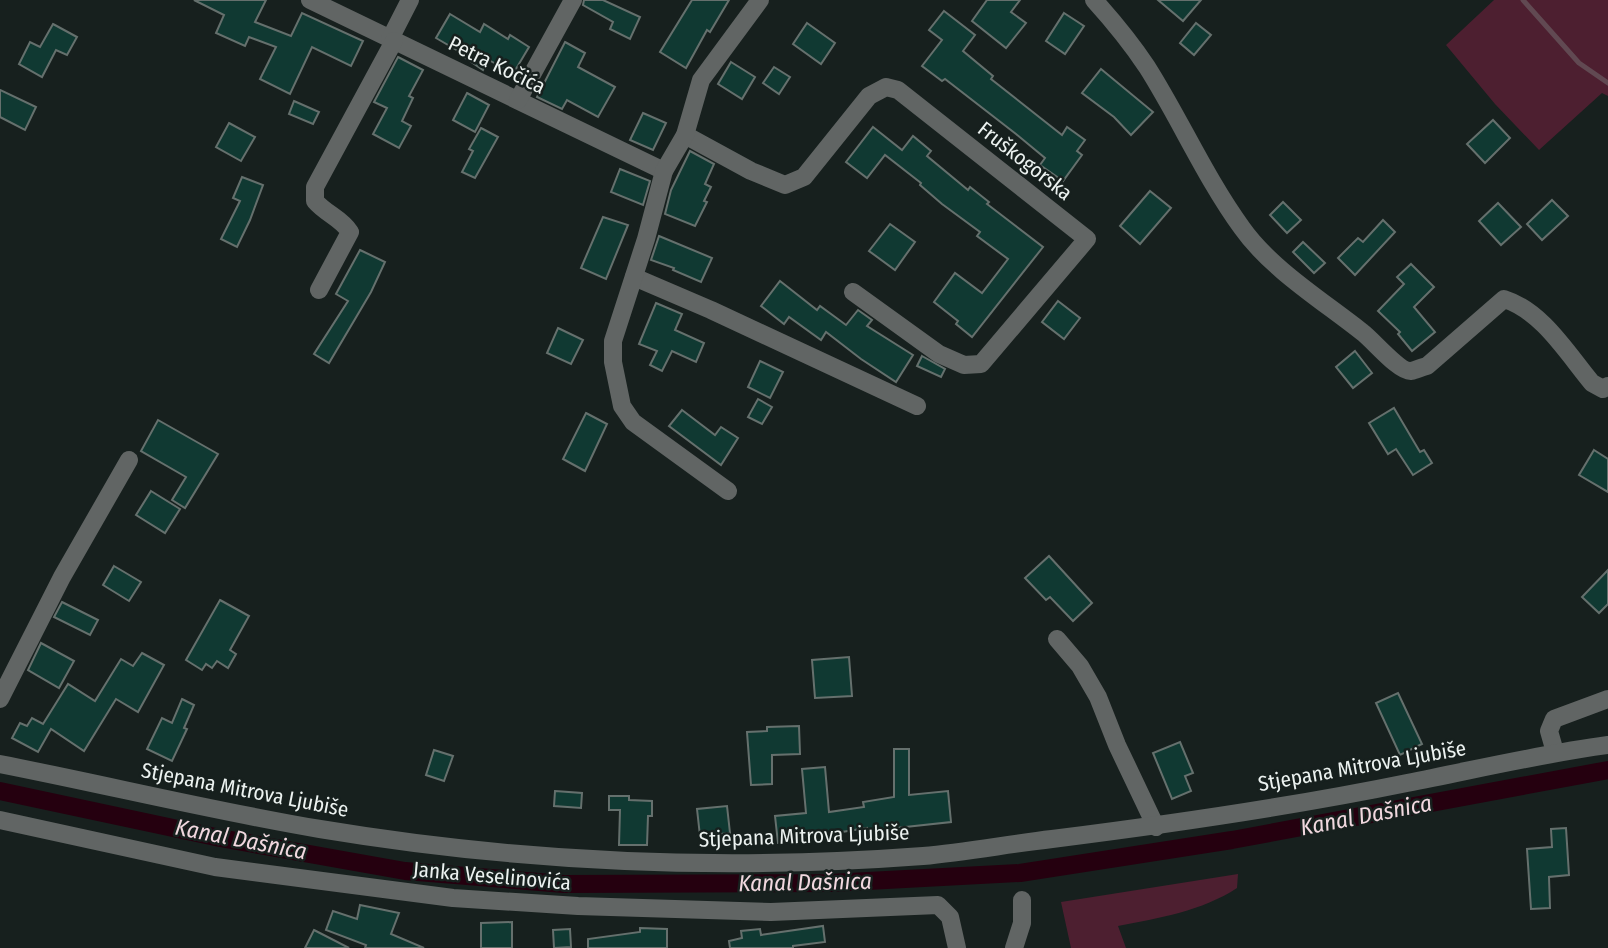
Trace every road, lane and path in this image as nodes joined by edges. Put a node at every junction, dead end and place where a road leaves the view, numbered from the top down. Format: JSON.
{"nodes":[{"id":1,"x":310,"y":0,"type":"edge"},
{"id":2,"x":410,"y":0,"type":"edge"},
{"id":3,"x":573,"y":0,"type":"edge"},
{"id":4,"x":760,"y":0,"type":"edge"},
{"id":5,"x":1094,"y":0,"type":"edge"},
{"id":6,"x":392,"y":40,"type":"junction"},
{"id":7,"x":518,"y":100,"type":"junction"},
{"id":8,"x":685,"y":135,"type":"junction"},
{"id":9,"x":664,"y":171,"type":"junction"},
{"id":10,"x":634,"y":277,"type":"junction"},
{"id":11,"x":319,"y":290,"type":"dead end"},
{"id":12,"x":853,"y":292,"type":"dead end"},
{"id":13,"x":1608,"y":386,"type":"edge"},
{"id":14,"x":917,"y":406,"type":"dead end"},
{"id":15,"x":129,"y":460,"type":"dead end"},
{"id":16,"x":728,"y":491,"type":"dead end"},
{"id":17,"x":1057,"y":639,"type":"dead end"},
{"id":18,"x":0,"y":699,"type":"edge"},
{"id":19,"x":1608,"y":699,"type":"edge"},
{"id":20,"x":1608,"y":746,"type":"edge"},
{"id":21,"x":1555,"y":752,"type":"junction"},
{"id":22,"x":0,"y":764,"type":"edge"},
{"id":23,"x":0,"y":820,"type":"edge"},
{"id":24,"x":1156,"y":827,"type":"junction"},
{"id":25,"x":1022,"y":900,"type":"dead end"},
{"id":26,"x":957,"y":948,"type":"edge"},
{"id":27,"x":1013,"y":948,"type":"edge"}],
"edges":[{"from":1,"to":6,"type":"street","name":"Petra Kočića"},
{"from":2,"to":6,"type":"street"},
{"from":3,"to":7,"type":"street"},
{"from":4,"to":8,"type":"street"},
{"from":5,"to":13,"type":"street"},
{"from":6,"to":7,"type":"street","name":"Petra Kočića"},
{"from":6,"to":11,"type":"street"},
{"from":7,"to":9,"type":"street","name":"Petra Kočića"},
{"from":8,"to":9,"type":"street"},
{"from":8,"to":12,"type":"street","name":"Fruškogorska"},
{"from":9,"to":10,"type":"street"},
{"from":10,"to":14,"type":"street"},
{"from":10,"to":16,"type":"street"},
{"from":15,"to":18,"type":"street"},
{"from":17,"to":24,"type":"street"},
{"from":19,"to":21,"type":"street"},
{"from":20,"to":21,"type":"street","name":"Stjepana Mitrova Ljubiše"},
{"from":21,"to":24,"type":"street","name":"Stjepana Mitrova Ljubiše"},
{"from":22,"to":24,"type":"street","name":"Stjepana Mitrova Ljubiše"},
{"from":23,"to":26,"type":"street","name":"Janka Veselinovića"},
{"from":25,"to":27,"type":"street"}]}
